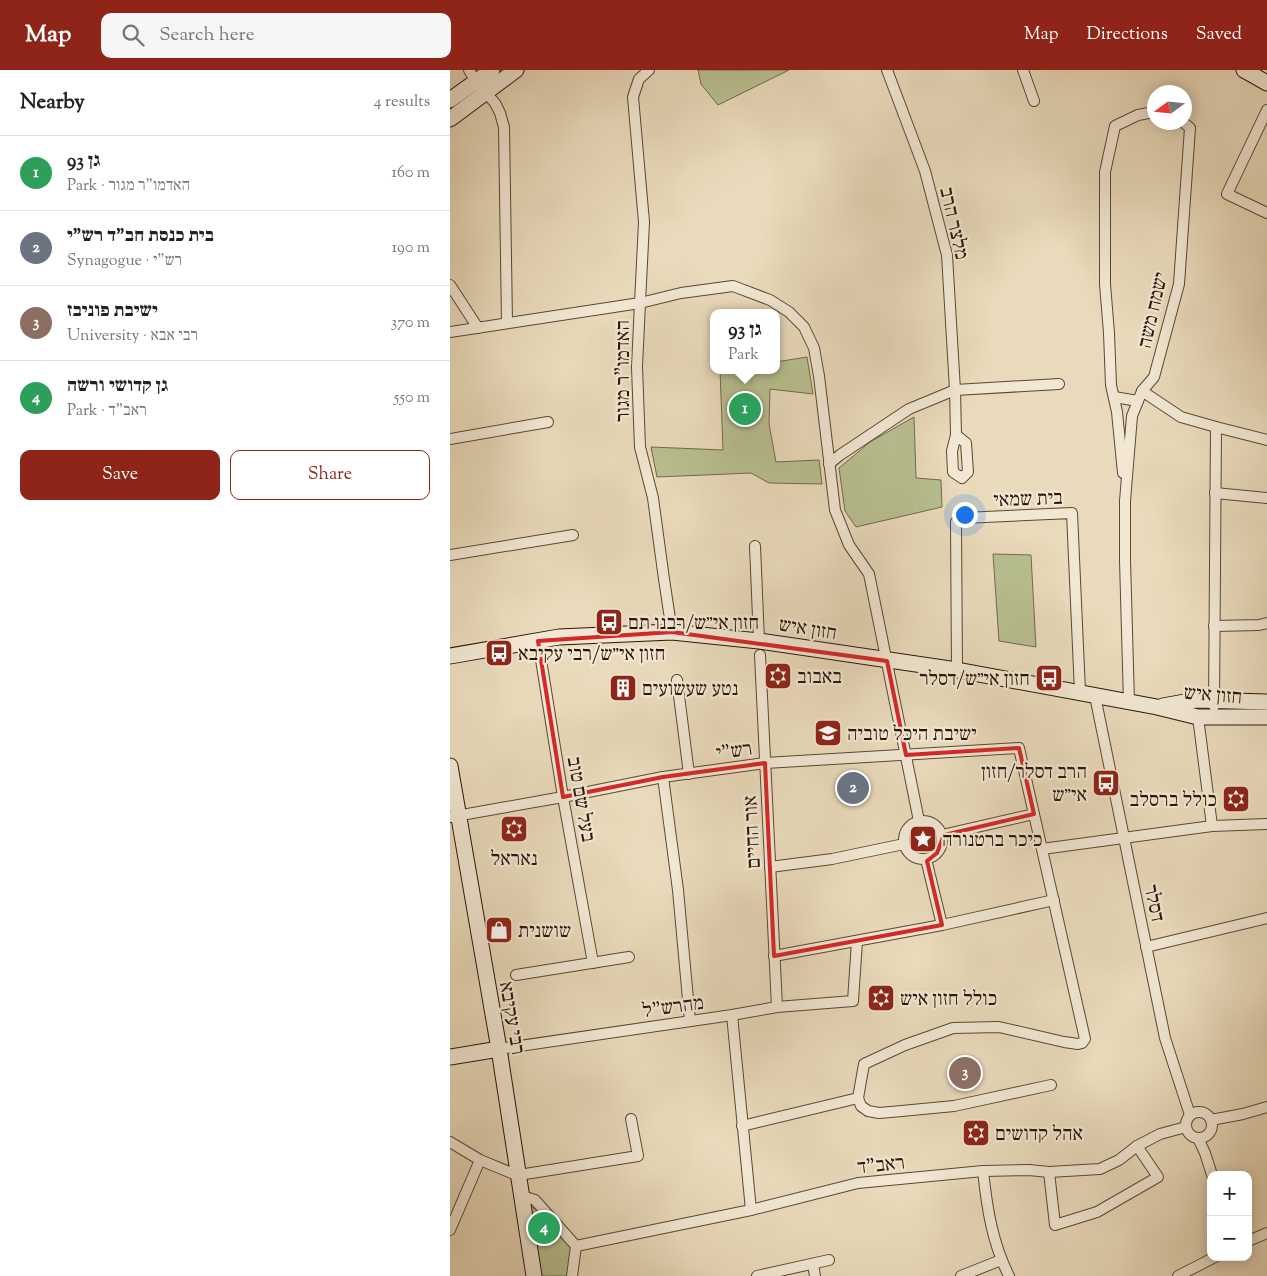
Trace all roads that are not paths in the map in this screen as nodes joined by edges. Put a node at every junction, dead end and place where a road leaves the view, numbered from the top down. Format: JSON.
{"nodes":[{"id":1,"x":492,"y":70,"type":"edge"},
{"id":2,"x":516,"y":70,"type":"edge"},
{"id":3,"x":649,"y":70,"type":"edge"},
{"id":4,"x":887,"y":70,"type":"edge"},
{"id":5,"x":1023,"y":70,"type":"edge"},
{"id":6,"x":1244,"y":70,"type":"edge"},
{"id":7,"x":477,"y":81,"type":"edge"},
{"id":8,"x":1267,"y":83,"type":"edge"},
{"id":9,"x":450,"y":100,"type":"edge"},
{"id":10,"x":1034,"y":101,"type":"dead end"},
{"id":11,"x":1267,"y":110,"type":"edge"},
{"id":12,"x":1147,"y":113,"type":"edge"},
{"id":13,"x":450,"y":119,"type":"edge"},
{"id":14,"x":1190,"y":130,"type":"edge"},
{"id":15,"x":1267,"y":213,"type":"edge"},
{"id":16,"x":450,"y":285,"type":"edge"},
{"id":17,"x":640,"y":303,"type":"junction"},
{"id":18,"x":507,"y":323,"type":"junction"},
{"id":19,"x":478,"y":328,"type":"junction"},
{"id":20,"x":450,"y":332,"type":"edge"},
{"id":21,"x":1059,"y":384,"type":"dead end"},
{"id":22,"x":955,"y":390,"type":"junction"},
{"id":23,"x":1140,"y":396,"type":"junction"},
{"id":24,"x":1114,"y":398,"type":"junction"},
{"id":25,"x":548,"y":422,"type":"dead end"},
{"id":26,"x":1216,"y":427,"type":"junction"},
{"id":27,"x":956,"y":435,"type":"dead end"},
{"id":28,"x":450,"y":439,"type":"edge"},
{"id":29,"x":1267,"y":440,"type":"edge"},
{"id":30,"x":829,"y":464,"type":"junction"},
{"id":31,"x":1215,"y":493,"type":"junction"},
{"id":32,"x":1267,"y":498,"type":"edge"},
{"id":33,"x":1125,"y":501,"type":"junction"},
{"id":34,"x":572,"y":535,"type":"dead end"},
{"id":35,"x":756,"y":546,"type":"dead end"},
{"id":36,"x":450,"y":556,"type":"edge"},
{"id":37,"x":1267,"y":623,"type":"edge"},
{"id":38,"x":1214,"y":626,"type":"junction"},
{"id":39,"x":672,"y":632,"type":"junction"},
{"id":40,"x":538,"y":641,"type":"junction"},
{"id":41,"x":760,"y":648,"type":"junction"},
{"id":42,"x":450,"y":656,"type":"edge"},
{"id":43,"x":887,"y":661,"type":"junction"},
{"id":44,"x":957,"y":670,"type":"junction"},
{"id":45,"x":677,"y":680,"type":"dead end"},
{"id":46,"x":1080,"y":692,"type":"junction"},
{"id":47,"x":1095,"y":696,"type":"junction"},
{"id":48,"x":1214,"y":701,"type":"junction"},
{"id":49,"x":1129,"y":702,"type":"junction"},
{"id":50,"x":1267,"y":702,"type":"edge"},
{"id":51,"x":1157,"y":707,"type":"junction"},
{"id":52,"x":1206,"y":717,"type":"junction"},
{"id":53,"x":1267,"y":717,"type":"edge"},
{"id":54,"x":906,"y":755,"type":"junction"},
{"id":55,"x":765,"y":764,"type":"junction"},
{"id":56,"x":450,"y":766,"type":"edge"},
{"id":57,"x":689,"y":774,"type":"junction"},
{"id":58,"x":663,"y":777,"type":"junction"},
{"id":59,"x":563,"y":797,"type":"junction"},
{"id":60,"x":1034,"y":814,"type":"junction"},
{"id":61,"x":454,"y":816,"type":"edge"},
{"id":62,"x":919,"y":821,"type":"junction"},
{"id":63,"x":1267,"y":824,"type":"edge"},
{"id":64,"x":1212,"y":826,"type":"junction"},
{"id":65,"x":942,"y":835,"type":"junction"},
{"id":66,"x":1124,"y":838,"type":"junction"},
{"id":67,"x":904,"y":844,"type":"junction"},
{"id":68,"x":1042,"y":849,"type":"junction"},
{"id":69,"x":926,"y":859,"type":"junction"},
{"id":70,"x":770,"y":867,"type":"junction"},
{"id":71,"x":1054,"y":900,"type":"junction"},
{"id":72,"x":1267,"y":918,"type":"edge"},
{"id":73,"x":942,"y":925,"type":"junction"},
{"id":74,"x":857,"y":942,"type":"junction"},
{"id":75,"x":1146,"y":947,"type":"junction"},
{"id":76,"x":774,"y":956,"type":"junction"},
{"id":77,"x":629,"y":957,"type":"dead end"},
{"id":78,"x":593,"y":963,"type":"junction"},
{"id":79,"x":516,"y":975,"type":"dead end"},
{"id":80,"x":777,"y":1007,"type":"junction"},
{"id":81,"x":732,"y":1015,"type":"junction"},
{"id":82,"x":690,"y":1021,"type":"junction"},
{"id":83,"x":499,"y":1049,"type":"junction"},
{"id":84,"x":450,"y":1057,"type":"edge"},
{"id":85,"x":1052,"y":1085,"type":"dead end"},
{"id":86,"x":858,"y":1098,"type":"junction"},
{"id":87,"x":1267,"y":1107,"type":"edge"},
{"id":88,"x":1190,"y":1115,"type":"junction"},
{"id":89,"x":631,"y":1119,"type":"dead end"},
{"id":90,"x":1211,"y":1120,"type":"junction"},
{"id":91,"x":742,"y":1126,"type":"junction"},
{"id":92,"x":1186,"y":1127,"type":"junction"},
{"id":93,"x":1198,"y":1138,"type":"junction"},
{"id":94,"x":450,"y":1142,"type":"edge"},
{"id":95,"x":1137,"y":1146,"type":"junction"},
{"id":96,"x":480,"y":1160,"type":"junction"},
{"id":97,"x":982,"y":1171,"type":"junction"},
{"id":98,"x":1210,"y":1171,"type":"edge"},
{"id":99,"x":1049,"y":1172,"type":"junction"},
{"id":100,"x":519,"y":1175,"type":"junction"},
{"id":101,"x":522,"y":1196,"type":"junction"},
{"id":102,"x":751,"y":1210,"type":"junction"},
{"id":103,"x":450,"y":1230,"type":"edge"},
{"id":104,"x":1267,"y":1233,"type":"edge"},
{"id":105,"x":1252,"y":1239,"type":"edge"},
{"id":106,"x":576,"y":1246,"type":"junction"},
{"id":107,"x":829,"y":1260,"type":"dead end"},
{"id":108,"x":1001,"y":1260,"type":"junction"},
{"id":109,"x":1207,"y":1261,"type":"edge"},
{"id":110,"x":813,"y":1264,"type":"junction"},
{"id":111,"x":534,"y":1276,"type":"edge"},
{"id":112,"x":572,"y":1276,"type":"edge"},
{"id":113,"x":757,"y":1276,"type":"edge"},
{"id":114,"x":815,"y":1276,"type":"edge"},
{"id":115,"x":961,"y":1276,"type":"edge"},
{"id":116,"x":1009,"y":1276,"type":"edge"},
{"id":117,"x":1178,"y":1276,"type":"edge"}],
"edges":[{"from":1,"to":7,"type":"street"},
{"from":2,"to":7,"type":"street"},
{"from":3,"to":17,"type":"street"},
{"from":4,"to":22,"type":"street","name":"מלצר הרב"},
{"from":5,"to":10,"type":"street"},
{"from":6,"to":8,"type":"street"},
{"from":7,"to":9,"type":"street"},
{"from":7,"to":13,"type":"street"},
{"from":7,"to":18,"type":"street"},
{"from":11,"to":15,"type":"street"},
{"from":12,"to":24,"type":"street","name":"ישמח משה"},
{"from":14,"to":23,"type":"street","name":"ישמח משה"},
{"from":16,"to":19,"type":"street"},
{"from":17,"to":18,"type":"street"},
{"from":17,"to":30,"type":"street","name":"האדמו\"ר מגור"},
{"from":17,"to":39,"type":"street","name":"האדמו\"ר מגור"},
{"from":18,"to":19,"type":"street"},
{"from":19,"to":20,"type":"street"},
{"from":21,"to":22,"type":"street"},
{"from":22,"to":27,"type":"street","name":"מלצר הרב"},
{"from":22,"to":30,"type":"street"},
{"from":23,"to":24,"type":"street"},
{"from":23,"to":26,"type":"street"},
{"from":23,"to":33,"type":"street","name":"ישמח משה"},
{"from":24,"to":33,"type":"street","name":"ישמח משה"},
{"from":25,"to":28,"type":"street"},
{"from":26,"to":29,"type":"street"},
{"from":26,"to":31,"type":"street"},
{"from":30,"to":43,"type":"street","name":"האדמו\"ר מגור"},
{"from":31,"to":32,"type":"street"},
{"from":31,"to":38,"type":"street"},
{"from":33,"to":49,"type":"street","name":"ישמח משה"},
{"from":34,"to":36,"type":"street"},
{"from":35,"to":41,"type":"street","name":"אור החיים"},
{"from":37,"to":38,"type":"street"},
{"from":38,"to":48,"type":"street"},
{"from":39,"to":40,"type":"street","name":"חזון איש"},
{"from":39,"to":41,"type":"street","name":"חזון איש"},
{"from":40,"to":42,"type":"street","name":"חזון איש"},
{"from":40,"to":59,"type":"street","name":"בעל שם טוב"},
{"from":41,"to":43,"type":"street","name":"חזון איש"},
{"from":41,"to":55,"type":"street","name":"אור החיים"},
{"from":43,"to":44,"type":"street","name":"חזון איש"},
{"from":43,"to":54,"type":"street","name":"האדמו\"ר מגור"},
{"from":44,"to":46,"type":"street","name":"חזון איש"},
{"from":44,"to":46,"type":"street","name":"בית שמאי"},
{"from":45,"to":57,"type":"street"},
{"from":46,"to":47,"type":"street","name":"חזון איש"},
{"from":47,"to":49,"type":"street","name":"חזון איש"},
{"from":47,"to":66,"type":"street","name":"דסלר"},
{"from":48,"to":50,"type":"street","name":"חזון איש"},
{"from":48,"to":51,"type":"street","name":"חזון איש"},
{"from":48,"to":52,"type":"street"},
{"from":49,"to":51,"type":"street","name":"חזון איש"},
{"from":51,"to":52,"type":"street","name":"חזון איש"},
{"from":52,"to":53,"type":"street","name":"חזון איש"},
{"from":52,"to":64,"type":"street"},
{"from":54,"to":55,"type":"street","name":"רש\"י"},
{"from":54,"to":60,"type":"street","name":"רש\"י"},
{"from":54,"to":62,"type":"street","name":"האדמו\"ר מגור"},
{"from":55,"to":57,"type":"street","name":"רש\"י"},
{"from":55,"to":70,"type":"street","name":"אור החיים"},
{"from":56,"to":61,"type":"street","name":"רבי עקיבא"},
{"from":57,"to":58,"type":"street","name":"רש\"י"},
{"from":58,"to":59,"type":"street","name":"רש\"י"},
{"from":58,"to":82,"type":"street"},
{"from":59,"to":61,"type":"street","name":"רש\"י"},
{"from":59,"to":78,"type":"street","name":"בעל שם טוב"},
{"from":60,"to":65,"type":"street"},
{"from":60,"to":68,"type":"street"},
{"from":61,"to":83,"type":"street","name":"רבי עקיבא"},
{"from":62,"to":65,"type":"street"},
{"from":62,"to":67,"type":"street"},
{"from":63,"to":64,"type":"street"},
{"from":64,"to":66,"type":"street"},
{"from":65,"to":69,"type":"street"},
{"from":66,"to":68,"type":"street"},
{"from":66,"to":75,"type":"street","name":"דסלר"},
{"from":67,"to":69,"type":"street"},
{"from":67,"to":70,"type":"street"},
{"from":68,"to":71,"type":"street"},
{"from":69,"to":73,"type":"street"},
{"from":70,"to":76,"type":"street","name":"אור החיים"},
{"from":71,"to":73,"type":"street"},
{"from":71,"to":86,"type":"street"},
{"from":72,"to":75,"type":"street"},
{"from":73,"to":74,"type":"street"},
{"from":74,"to":76,"type":"street"},
{"from":74,"to":80,"type":"street","name":"מהרש\"ל"},
{"from":75,"to":88,"type":"street","name":"דסלר"},
{"from":76,"to":80,"type":"street","name":"אור החיים"},
{"from":77,"to":78,"type":"street"},
{"from":78,"to":79,"type":"street"},
{"from":80,"to":81,"type":"street","name":"מהרש\"ל"},
{"from":81,"to":82,"type":"street","name":"מהרש\"ל"},
{"from":81,"to":91,"type":"street"},
{"from":82,"to":83,"type":"street","name":"מהרש\"ל"},
{"from":83,"to":84,"type":"street"},
{"from":83,"to":100,"type":"street","name":"רבי עקיבא"},
{"from":85,"to":86,"type":"street"},
{"from":86,"to":91,"type":"street"},
{"from":87,"to":90,"type":"street"},
{"from":88,"to":90,"type":"street"},
{"from":88,"to":92,"type":"street"},
{"from":89,"to":100,"type":"street"},
{"from":90,"to":93,"type":"street"},
{"from":91,"to":102,"type":"street"},
{"from":92,"to":93,"type":"street"},
{"from":92,"to":95,"type":"street","name":"ראב\"ד"},
{"from":93,"to":98,"type":"street"},
{"from":94,"to":96,"type":"street"},
{"from":95,"to":99,"type":"street","name":"ראב\"ד"},
{"from":95,"to":99,"type":"street"},
{"from":96,"to":100,"type":"street"},
{"from":96,"to":103,"type":"street"},
{"from":97,"to":99,"type":"street","name":"ראב\"ד"},
{"from":97,"to":102,"type":"street","name":"ראב\"ד"},
{"from":97,"to":108,"type":"street"},
{"from":100,"to":101,"type":"street","name":"רבי עקיבא"},
{"from":101,"to":106,"type":"street"},
{"from":101,"to":111,"type":"street","name":"רבי עקיבא"},
{"from":102,"to":106,"type":"street","name":"ראב\"ד"},
{"from":104,"to":105,"type":"street"},
{"from":106,"to":112,"type":"street"},
{"from":107,"to":110,"type":"street"},
{"from":108,"to":115,"type":"street"},
{"from":108,"to":116,"type":"street"},
{"from":109,"to":117,"type":"street"},
{"from":110,"to":113,"type":"street"},
{"from":110,"to":114,"type":"street"}]}
